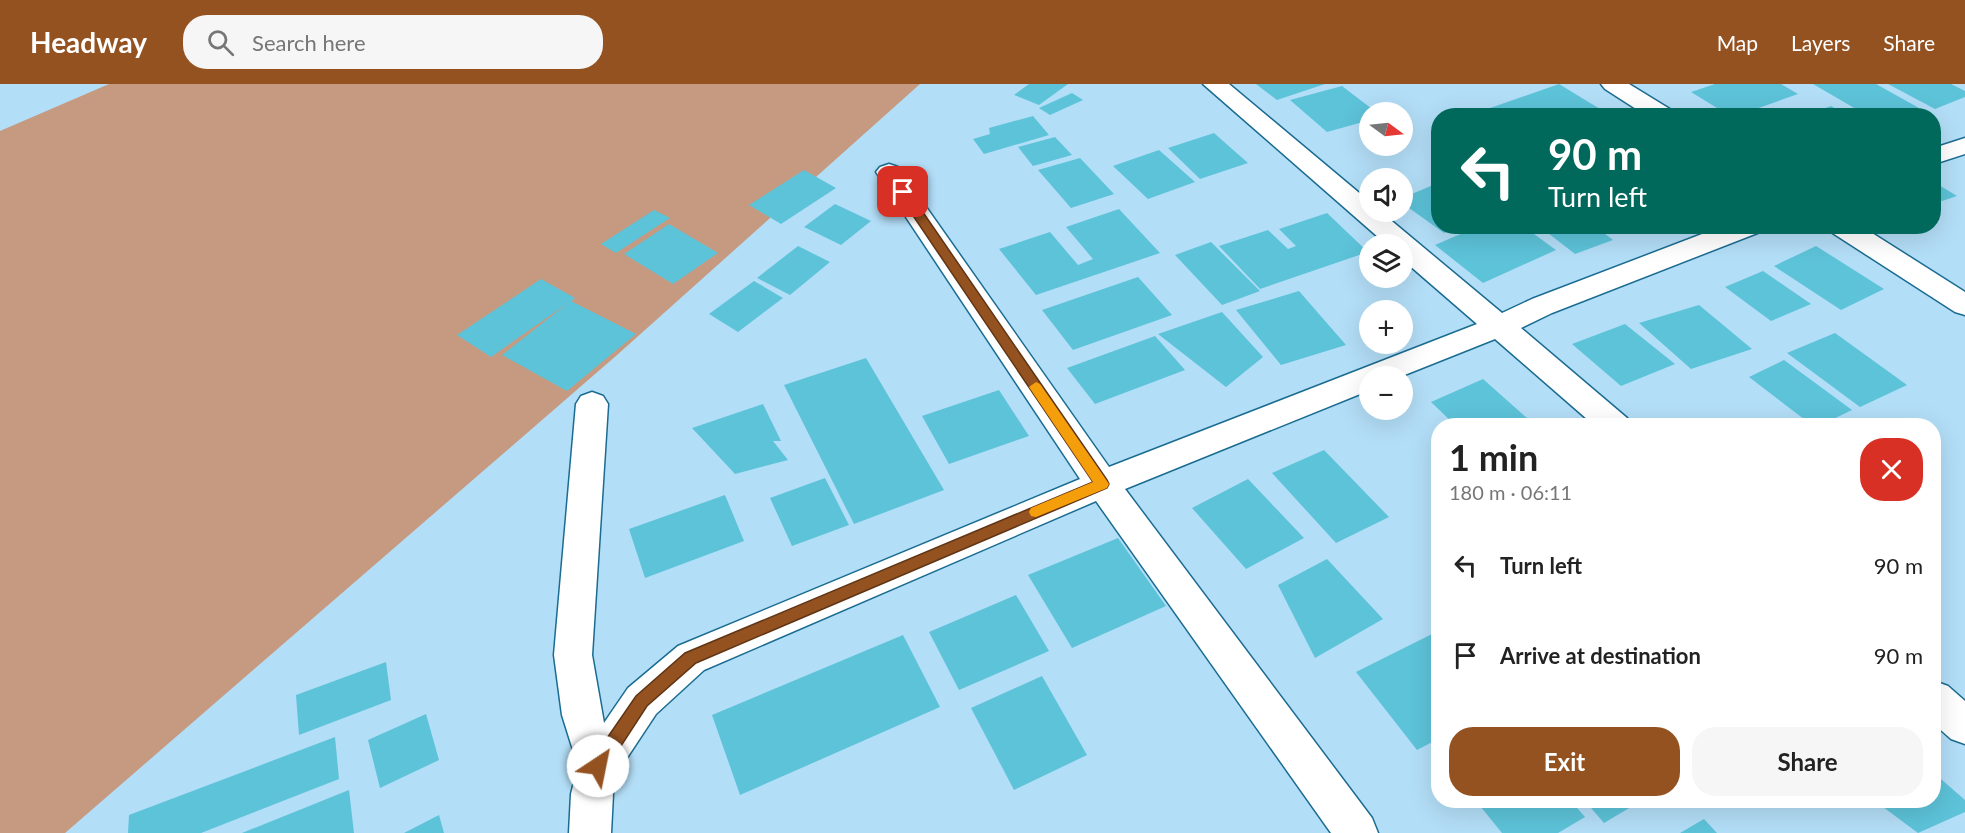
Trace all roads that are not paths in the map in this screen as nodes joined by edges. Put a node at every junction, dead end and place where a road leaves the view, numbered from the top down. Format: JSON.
{"nodes":[{"id":1,"x":1215,"y":84,"type":"edge"},
{"id":2,"x":1613,"y":84,"type":"edge"},
{"id":3,"x":1651,"y":108,"type":"edge"},
{"id":4,"x":1965,"y":145,"type":"edge"},
{"id":5,"x":1941,"y":154,"type":"edge"},
{"id":6,"x":890,"y":172,"type":"dead end"},
{"id":7,"x":1729,"y":234,"type":"edge"},
{"id":8,"x":1854,"y":234,"type":"edge"},
{"id":9,"x":1965,"y":305,"type":"edge"},
{"id":10,"x":1500,"y":326,"type":"junction"},
{"id":11,"x":1399,"y":366,"type":"edge"},
{"id":12,"x":1359,"y":382,"type":"edge"},
{"id":13,"x":592,"y":404,"type":"dead end"},
{"id":14,"x":1607,"y":418,"type":"edge"},
{"id":15,"x":1102,"y":484,"type":"junction"},
{"id":16,"x":1941,"y":705,"type":"edge"},
{"id":17,"x":1965,"y":726,"type":"edge"},
{"id":18,"x":598,"y":766,"type":"junction"},
{"id":19,"x":590,"y":833,"type":"edge"},
{"id":20,"x":1357,"y":833,"type":"edge"}],
"edges":[{"from":1,"to":10,"type":"street"},
{"from":2,"to":3,"type":"street"},
{"from":4,"to":5,"type":"street"},
{"from":6,"to":15,"type":"street"},
{"from":7,"to":10,"type":"street"},
{"from":8,"to":9,"type":"street"},
{"from":10,"to":11,"type":"street"},
{"from":10,"to":14,"type":"street"},
{"from":12,"to":15,"type":"street"},
{"from":13,"to":18,"type":"street"},
{"from":15,"to":18,"type":"street"},
{"from":15,"to":20,"type":"street"},
{"from":16,"to":17,"type":"street"},
{"from":18,"to":19,"type":"street"}]}
